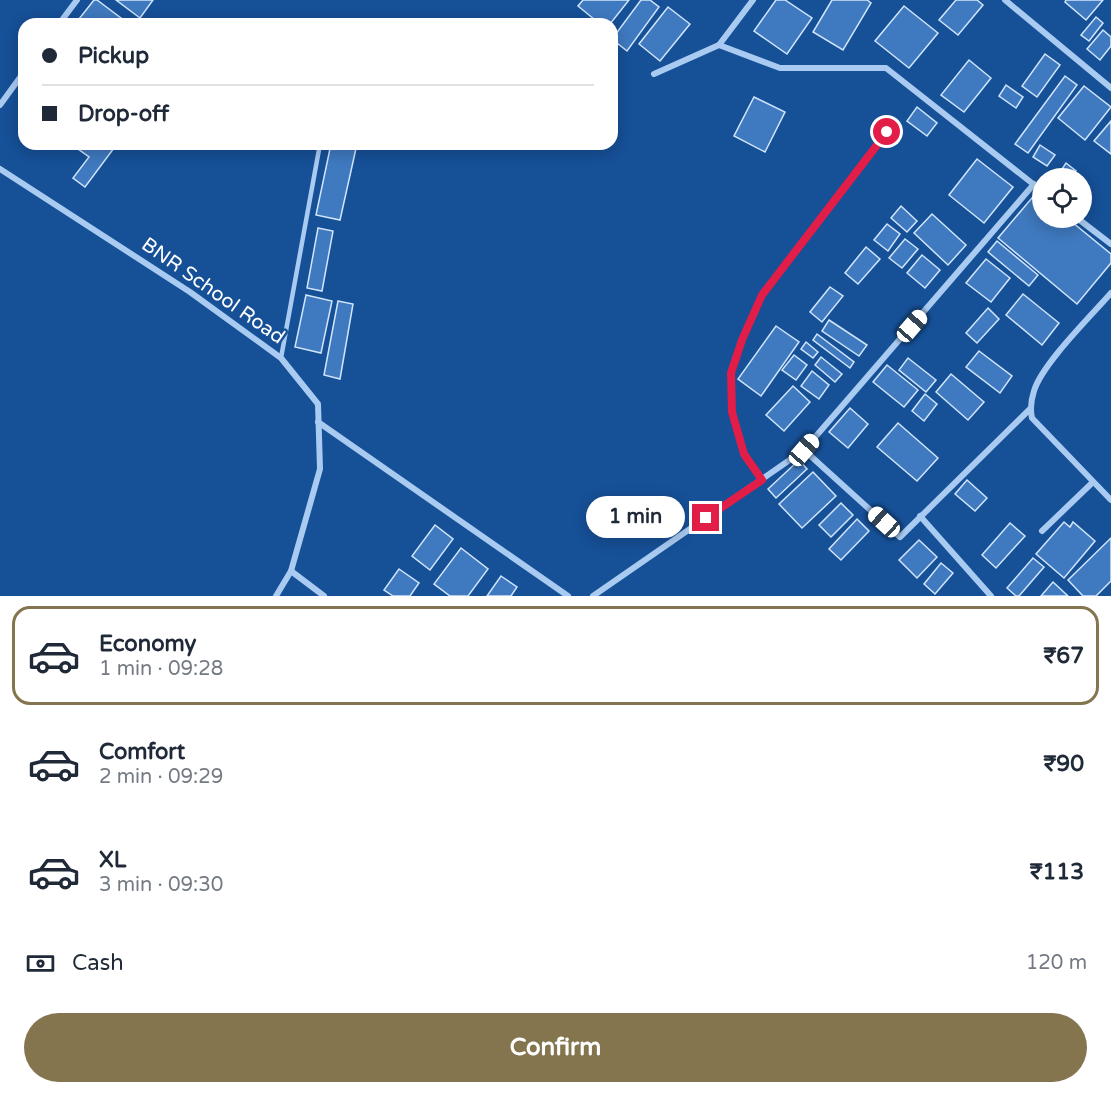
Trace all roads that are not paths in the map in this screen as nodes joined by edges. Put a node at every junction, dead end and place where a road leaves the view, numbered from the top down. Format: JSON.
{"nodes":[{"id":1,"x":77,"y":0,"type":"edge"},
{"id":2,"x":753,"y":0,"type":"edge"},
{"id":3,"x":1005,"y":0,"type":"edge"},
{"id":4,"x":64,"y":18,"type":"edge"},
{"id":5,"x":719,"y":45,"type":"junction"},
{"id":6,"x":654,"y":74,"type":"dead end"},
{"id":7,"x":18,"y":80,"type":"edge"},
{"id":8,"x":1111,"y":88,"type":"edge"},
{"id":9,"x":0,"y":105,"type":"edge"},
{"id":10,"x":887,"y":132,"type":"dead end"},
{"id":11,"x":319,"y":150,"type":"edge"},
{"id":12,"x":0,"y":169,"type":"edge"},
{"id":13,"x":1032,"y":182,"type":"edge"},
{"id":14,"x":1032,"y":186,"type":"edge"},
{"id":15,"x":1090,"y":228,"type":"edge"},
{"id":16,"x":1111,"y":244,"type":"edge"},
{"id":17,"x":1111,"y":293,"type":"edge"},
{"id":18,"x":281,"y":358,"type":"junction"},
{"id":19,"x":1030,"y":409,"type":"junction"},
{"id":20,"x":318,"y":422,"type":"junction"},
{"id":21,"x":804,"y":450,"type":"junction"},
{"id":22,"x":762,"y":480,"type":"junction"},
{"id":23,"x":1093,"y":482,"type":"junction"},
{"id":24,"x":1111,"y":500,"type":"edge"},
{"id":25,"x":920,"y":516,"type":"junction"},
{"id":26,"x":1042,"y":531,"type":"dead end"},
{"id":27,"x":291,"y":571,"type":"junction"},
{"id":28,"x":276,"y":596,"type":"edge"},
{"id":29,"x":324,"y":596,"type":"edge"},
{"id":30,"x":568,"y":596,"type":"edge"},
{"id":31,"x":593,"y":596,"type":"edge"},
{"id":32,"x":991,"y":596,"type":"edge"}],
"edges":[{"from":1,"to":4,"type":"street"},
{"from":2,"to":5,"type":"street"},
{"from":3,"to":8,"type":"street"},
{"from":5,"to":6,"type":"street"},
{"from":5,"to":13,"type":"street"},
{"from":7,"to":9,"type":"street"},
{"from":10,"to":22,"type":"street"},
{"from":11,"to":18,"type":"lane"},
{"from":12,"to":18,"type":"street","name":"BNR School Road"},
{"from":14,"to":21,"type":"street"},
{"from":15,"to":16,"type":"street"},
{"from":17,"to":19,"type":"street"},
{"from":18,"to":20,"type":"street","name":"BNR School Road"},
{"from":19,"to":23,"type":"street"},
{"from":19,"to":25,"type":"street"},
{"from":20,"to":27,"type":"street","name":"BNR School Road"},
{"from":20,"to":30,"type":"street"},
{"from":21,"to":22,"type":"street"},
{"from":21,"to":25,"type":"street"},
{"from":22,"to":31,"type":"street"},
{"from":23,"to":24,"type":"street"},
{"from":23,"to":26,"type":"street"},
{"from":25,"to":32,"type":"street"},
{"from":27,"to":28,"type":"street","name":"BNR School Road"},
{"from":27,"to":29,"type":"street"}]}
